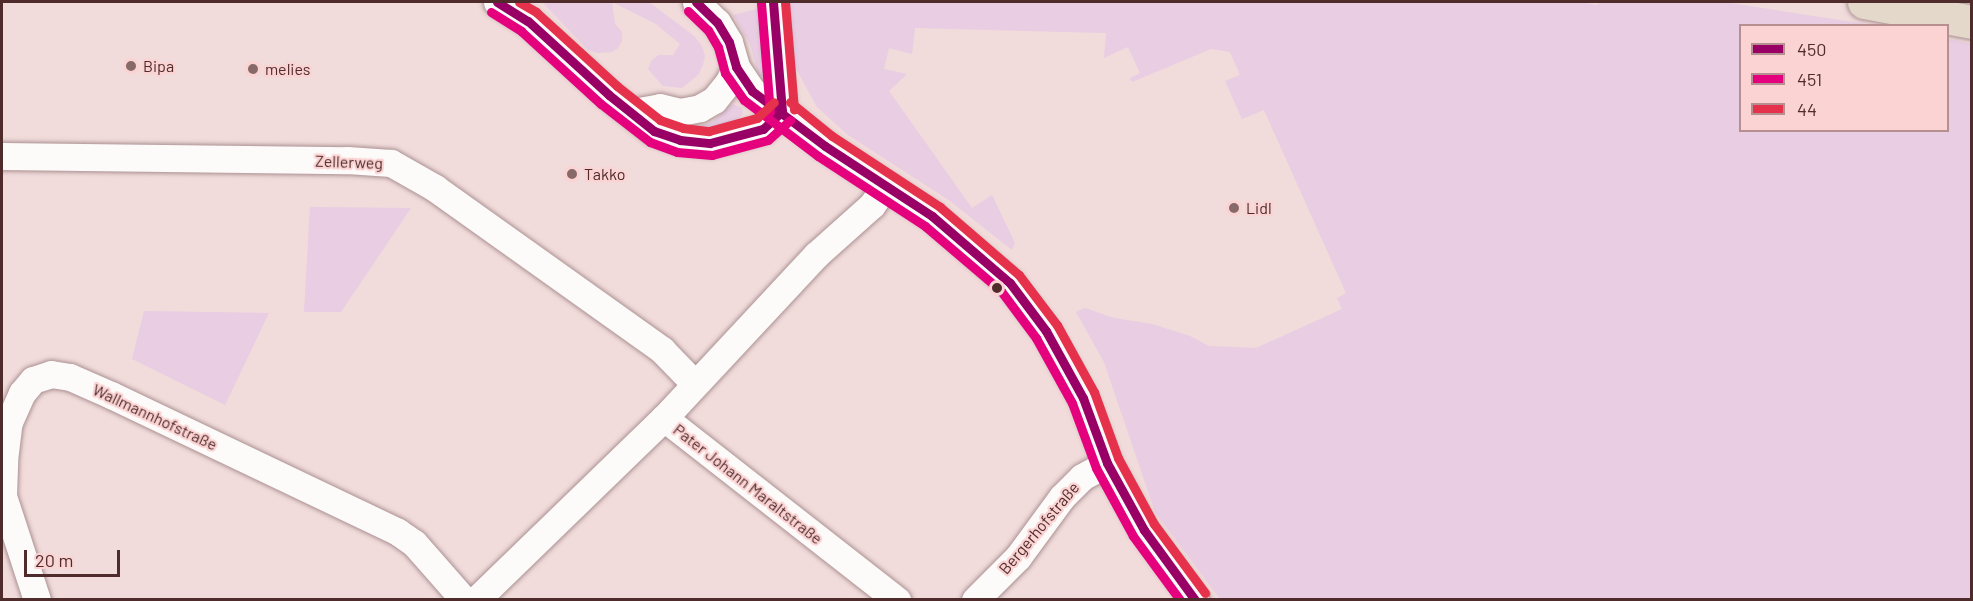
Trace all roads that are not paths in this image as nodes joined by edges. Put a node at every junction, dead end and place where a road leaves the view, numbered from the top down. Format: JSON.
{"nodes":[{"id":1,"x":497,"y":2,"type":"edge"},
{"id":2,"x":696,"y":2,"type":"edge"},
{"id":3,"x":773,"y":2,"type":"edge"},
{"id":4,"x":1864,"y":2,"type":"edge"},
{"id":5,"x":1971,"y":22,"type":"edge"},
{"id":6,"x":736,"y":67,"type":"junction"},
{"id":7,"x":782,"y":111,"type":"junction"},
{"id":8,"x":633,"y":112,"type":"junction"},
{"id":9,"x":2,"y":156,"type":"edge"},
{"id":10,"x":885,"y":186,"type":"junction"},
{"id":11,"x":695,"y":384,"type":"junction"},
{"id":12,"x":664,"y":418,"type":"junction"},
{"id":13,"x":1107,"y":464,"type":"junction"},
{"id":14,"x":37,"y":600,"type":"edge"},
{"id":15,"x":464,"y":600,"type":"edge"},
{"id":16,"x":476,"y":600,"type":"edge"},
{"id":17,"x":897,"y":600,"type":"edge"},
{"id":18,"x":975,"y":600,"type":"edge"},
{"id":19,"x":1195,"y":600,"type":"edge"}],
"edges":[{"from":1,"to":8,"type":"street"},
{"from":2,"to":6,"type":"street"},
{"from":3,"to":7,"type":"street"},
{"from":4,"to":5,"type":"highway"},
{"from":6,"to":7,"type":"street"},
{"from":6,"to":8,"type":"street"},
{"from":7,"to":8,"type":"street"},
{"from":7,"to":10,"type":"street"},
{"from":9,"to":11,"type":"street","name":"Zellerweg"},
{"from":10,"to":11,"type":"street"},
{"from":10,"to":13,"type":"street"},
{"from":11,"to":12,"type":"street"},
{"from":12,"to":16,"type":"street","name":"Pater Johann Maraltstraße"},
{"from":12,"to":17,"type":"street","name":"Pater Johann Maraltstraße"},
{"from":13,"to":18,"type":"street","name":"Bergerhofstraße"},
{"from":13,"to":19,"type":"street"},
{"from":14,"to":15,"type":"street","name":"Wallmannhofstraße"}]}
